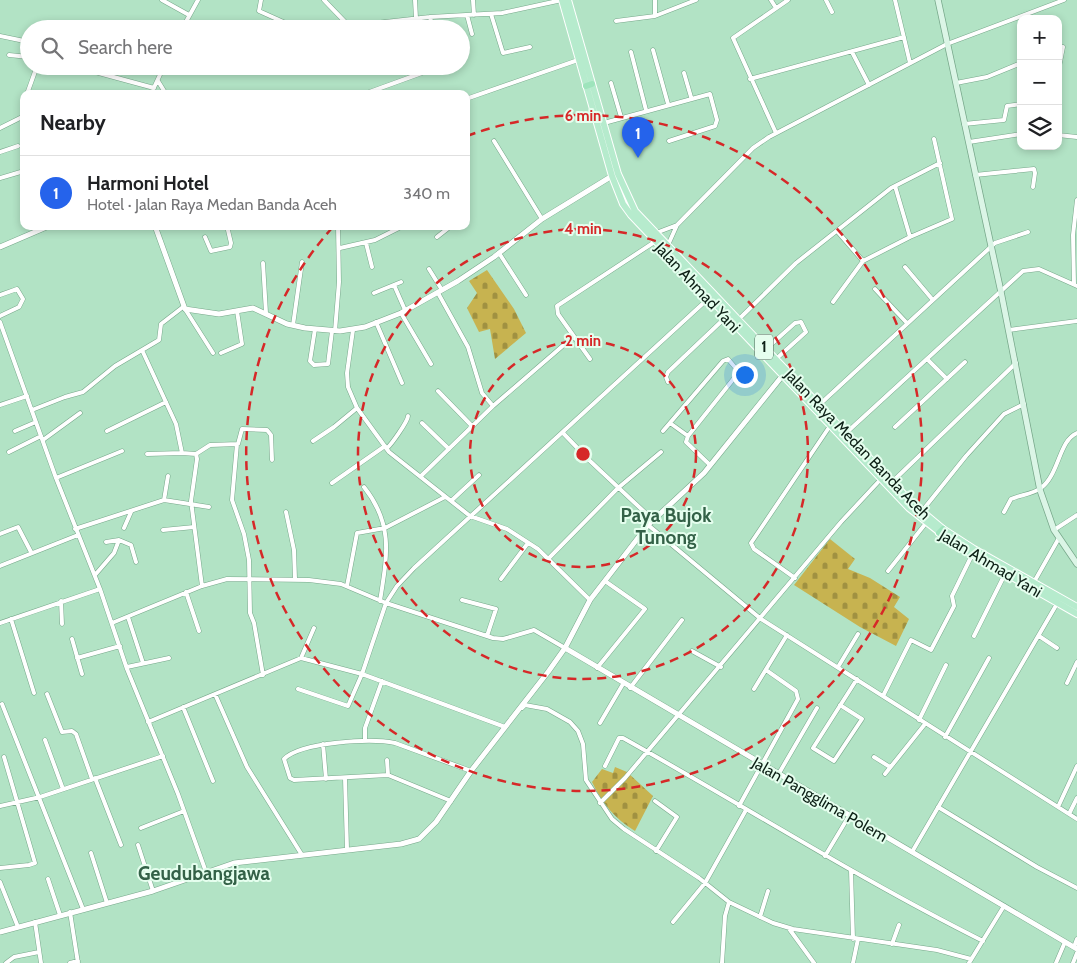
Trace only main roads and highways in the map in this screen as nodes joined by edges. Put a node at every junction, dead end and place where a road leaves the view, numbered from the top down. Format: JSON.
{"nodes":[{"id":1,"x":562,"y":0,"type":"edge"},
{"id":2,"x":568,"y":0,"type":"edge"},
{"id":3,"x":938,"y":0,"type":"edge"},
{"id":4,"x":589,"y":85,"type":"junction"},
{"id":5,"x":736,"y":322,"type":"junction"},
{"id":6,"x":941,"y":531,"type":"junction"},
{"id":7,"x":1074,"y":555,"type":"edge"},
{"id":8,"x":1077,"y":564,"type":"edge"},
{"id":9,"x":1077,"y":607,"type":"edge"},
{"id":10,"x":1077,"y":614,"type":"edge"}],
"edges":[{"from":1,"to":4,"type":"main road","name":"Jalan Ahmad Yani","number":"1"},
{"from":2,"to":4,"type":"main road","name":"Jalan Raya Medan Banda Aceh","number":"1"},
{"from":3,"to":7,"type":"main road"},
{"from":4,"to":5,"type":"main road","name":"Jalan Raya Medan Banda Aceh","number":"1"},
{"from":4,"to":5,"type":"main road","name":"Jalan Ahmad Yani","number":"1"},
{"from":5,"to":6,"type":"main road","name":"Jalan Raya Medan Banda Aceh","number":"1"},
{"from":5,"to":6,"type":"main road","name":"Jalan Ahmad Yani","number":"1"},
{"from":6,"to":9,"type":"main road","name":"Jalan Raya Medan Banda Aceh","number":"1"},
{"from":6,"to":10,"type":"main road","name":"Jalan Ahmad Yani","number":"1"},
{"from":7,"to":8,"type":"main road"}]}
